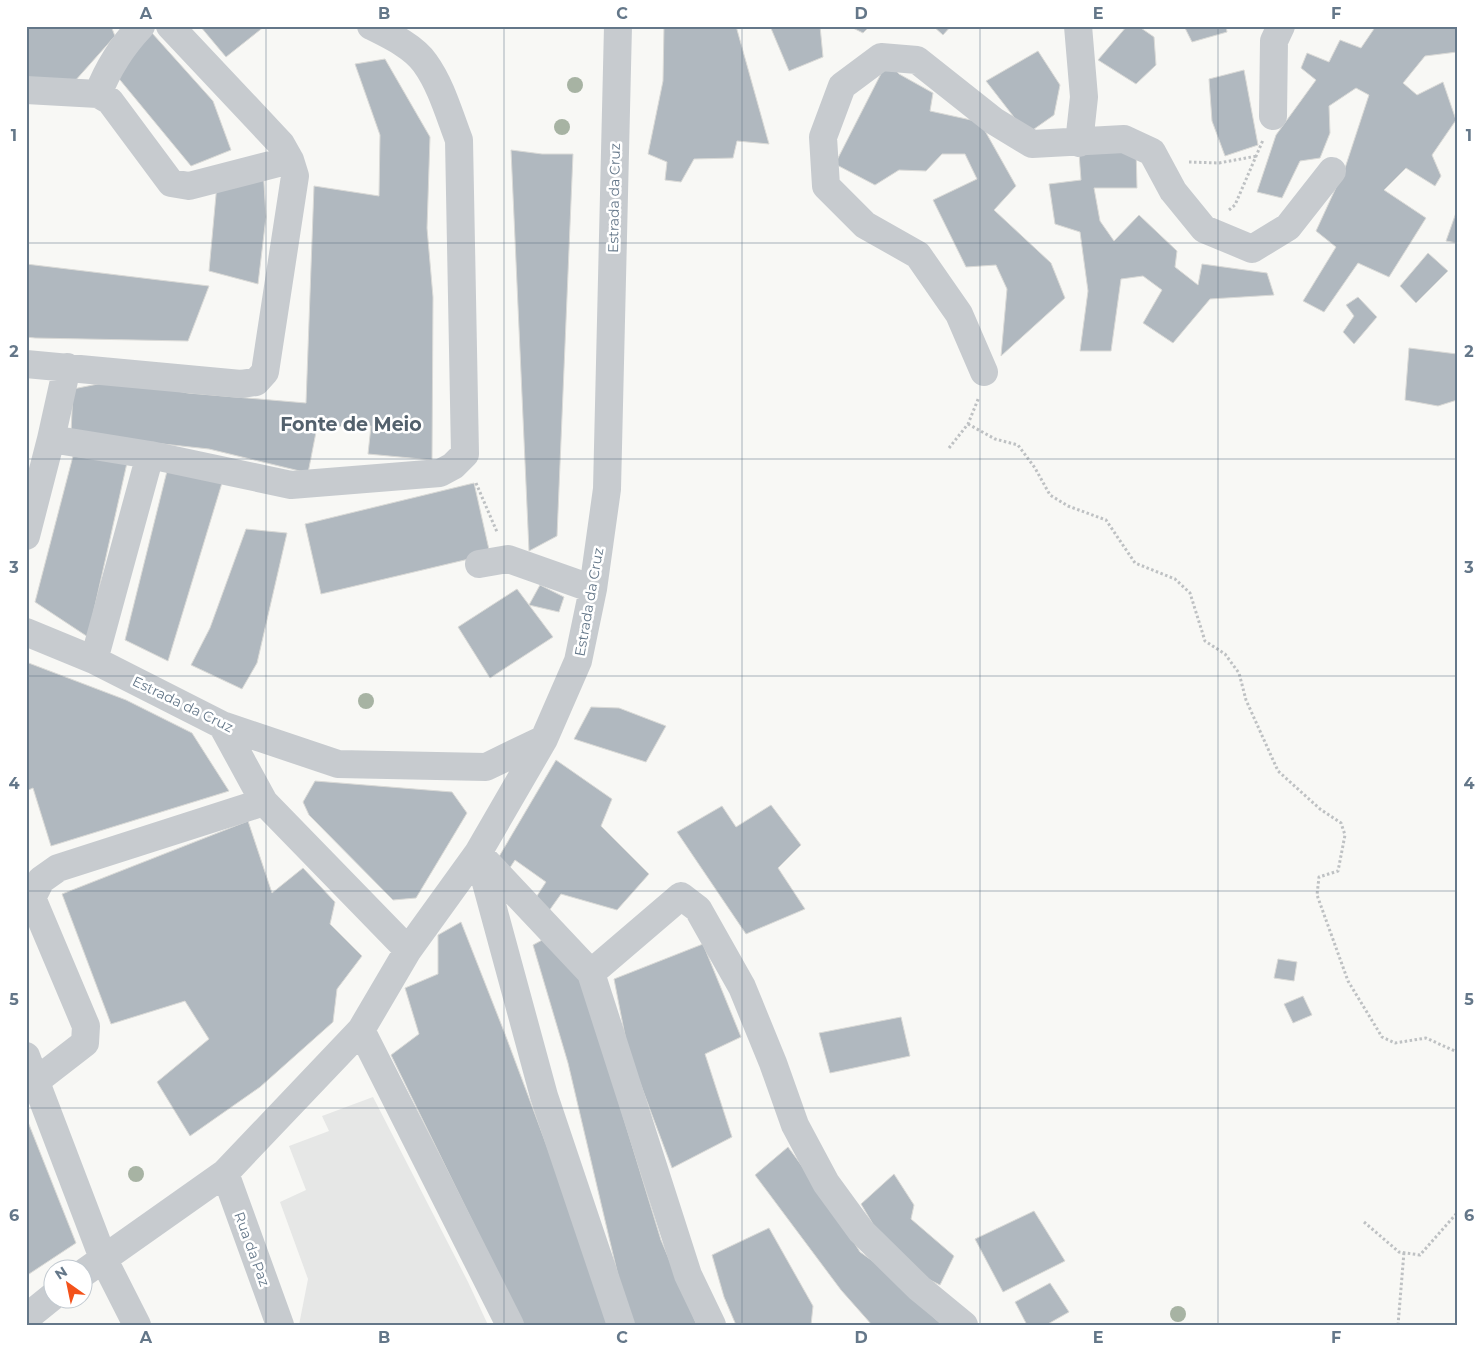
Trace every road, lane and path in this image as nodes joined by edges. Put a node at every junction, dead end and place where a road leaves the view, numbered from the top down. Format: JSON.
{"nodes":[{"id":1,"x":141,"y":26,"type":"edge"},
{"id":2,"x":170,"y":26,"type":"edge"},
{"id":3,"x":371,"y":26,"type":"edge"},
{"id":4,"x":618,"y":26,"type":"edge"},
{"id":5,"x":1078,"y":26,"type":"edge"},
{"id":6,"x":1277,"y":29,"type":"edge"},
{"id":7,"x":26,"y":90,"type":"edge"},
{"id":8,"x":98,"y":94,"type":"junction"},
{"id":9,"x":1273,"y":116,"type":"joint"},
{"id":10,"x":1079,"y":143,"type":"junction"},
{"id":11,"x":1257,"y":155,"type":"junction"},
{"id":12,"x":290,"y":160,"type":"junction"},
{"id":13,"x":1157,"y":161,"type":"junction"},
{"id":14,"x":1332,"y":171,"type":"dead end"},
{"id":15,"x":1204,"y":229,"type":"junction"},
{"id":16,"x":26,"y":364,"type":"edge"},
{"id":17,"x":67,"y":367,"type":"junction"},
{"id":18,"x":984,"y":372,"type":"joint"},
{"id":19,"x":968,"y":424,"type":"junction"},
{"id":20,"x":51,"y":439,"type":"junction"},
{"id":21,"x":949,"y":448,"type":"dead end"},
{"id":22,"x":465,"y":454,"type":"junction"},
{"id":23,"x":150,"y":455,"type":"junction"},
{"id":24,"x":26,"y":536,"type":"edge"},
{"id":25,"x":508,"y":559,"type":"junction"},
{"id":26,"x":479,"y":564,"type":"dead end"},
{"id":27,"x":592,"y":589,"type":"junction"},
{"id":28,"x":26,"y":632,"type":"edge"},
{"id":29,"x":94,"y":660,"type":"junction"},
{"id":30,"x":222,"y":725,"type":"junction"},
{"id":31,"x":544,"y":739,"type":"junction"},
{"id":32,"x":264,"y":802,"type":"junction"},
{"id":33,"x":478,"y":854,"type":"junction"},
{"id":34,"x":408,"y":950,"type":"junction"},
{"id":35,"x":591,"y":973,"type":"junction"},
{"id":36,"x":361,"y":1030,"type":"junction"},
{"id":37,"x":1457,"y":1052,"type":"edge"},
{"id":38,"x":31,"y":1068,"type":"edge"},
{"id":39,"x":225,"y":1173,"type":"junction"},
{"id":40,"x":1457,"y":1213,"type":"edge"},
{"id":41,"x":1364,"y":1222,"type":"dead end"},
{"id":42,"x":1404,"y":1252,"type":"junction"},
{"id":43,"x":93,"y":1266,"type":"edge"},
{"id":44,"x":42,"y":1306,"type":"edge"},
{"id":45,"x":26,"y":1318,"type":"edge"},
{"id":46,"x":275,"y":1323,"type":"edge"},
{"id":47,"x":137,"y":1325,"type":"edge"},
{"id":48,"x":510,"y":1325,"type":"edge"},
{"id":49,"x":621,"y":1325,"type":"edge"},
{"id":50,"x":712,"y":1325,"type":"edge"},
{"id":51,"x":964,"y":1325,"type":"edge"},
{"id":52,"x":1398,"y":1325,"type":"edge"}],
"edges":[{"from":1,"to":8,"type":"street"},
{"from":2,"to":12,"type":"street"},
{"from":3,"to":22,"type":"street"},
{"from":4,"to":27,"type":"street","name":"Estrada da Cruz"},
{"from":5,"to":10,"type":"street"},
{"from":6,"to":9,"type":"street"},
{"from":7,"to":8,"type":"street"},
{"from":8,"to":12,"type":"street"},
{"from":9,"to":11,"type":"path"},
{"from":10,"to":13,"type":"street"},
{"from":10,"to":18,"type":"street"},
{"from":11,"to":13,"type":"path"},
{"from":11,"to":15,"type":"path"},
{"from":12,"to":17,"type":"street"},
{"from":13,"to":15,"type":"street"},
{"from":14,"to":15,"type":"street"},
{"from":16,"to":17,"type":"street"},
{"from":17,"to":20,"type":"street"},
{"from":18,"to":19,"type":"path"},
{"from":19,"to":21,"type":"path"},
{"from":19,"to":37,"type":"path"},
{"from":20,"to":23,"type":"street"},
{"from":20,"to":24,"type":"street"},
{"from":22,"to":23,"type":"street"},
{"from":22,"to":25,"type":"path"},
{"from":23,"to":29,"type":"street"},
{"from":25,"to":26,"type":"street"},
{"from":25,"to":27,"type":"street"},
{"from":27,"to":31,"type":"street","name":"Estrada da Cruz"},
{"from":28,"to":29,"type":"street","name":"Estrada da Cruz"},
{"from":29,"to":30,"type":"street","name":"Estrada da Cruz"},
{"from":30,"to":31,"type":"street","name":"Estrada da Cruz"},
{"from":30,"to":32,"type":"street"},
{"from":31,"to":33,"type":"street"},
{"from":32,"to":34,"type":"street"},
{"from":32,"to":38,"type":"street"},
{"from":33,"to":34,"type":"street"},
{"from":33,"to":35,"type":"street"},
{"from":33,"to":49,"type":"street"},
{"from":34,"to":36,"type":"street"},
{"from":35,"to":50,"type":"street"},
{"from":35,"to":51,"type":"street"},
{"from":36,"to":39,"type":"street"},
{"from":36,"to":48,"type":"street"},
{"from":38,"to":43,"type":"street"},
{"from":39,"to":43,"type":"street"},
{"from":39,"to":46,"type":"street","name":"Rua da Paz"},
{"from":40,"to":42,"type":"path"},
{"from":41,"to":42,"type":"path"},
{"from":42,"to":52,"type":"path"},
{"from":43,"to":47,"type":"street"},
{"from":44,"to":45,"type":"street"}]}
